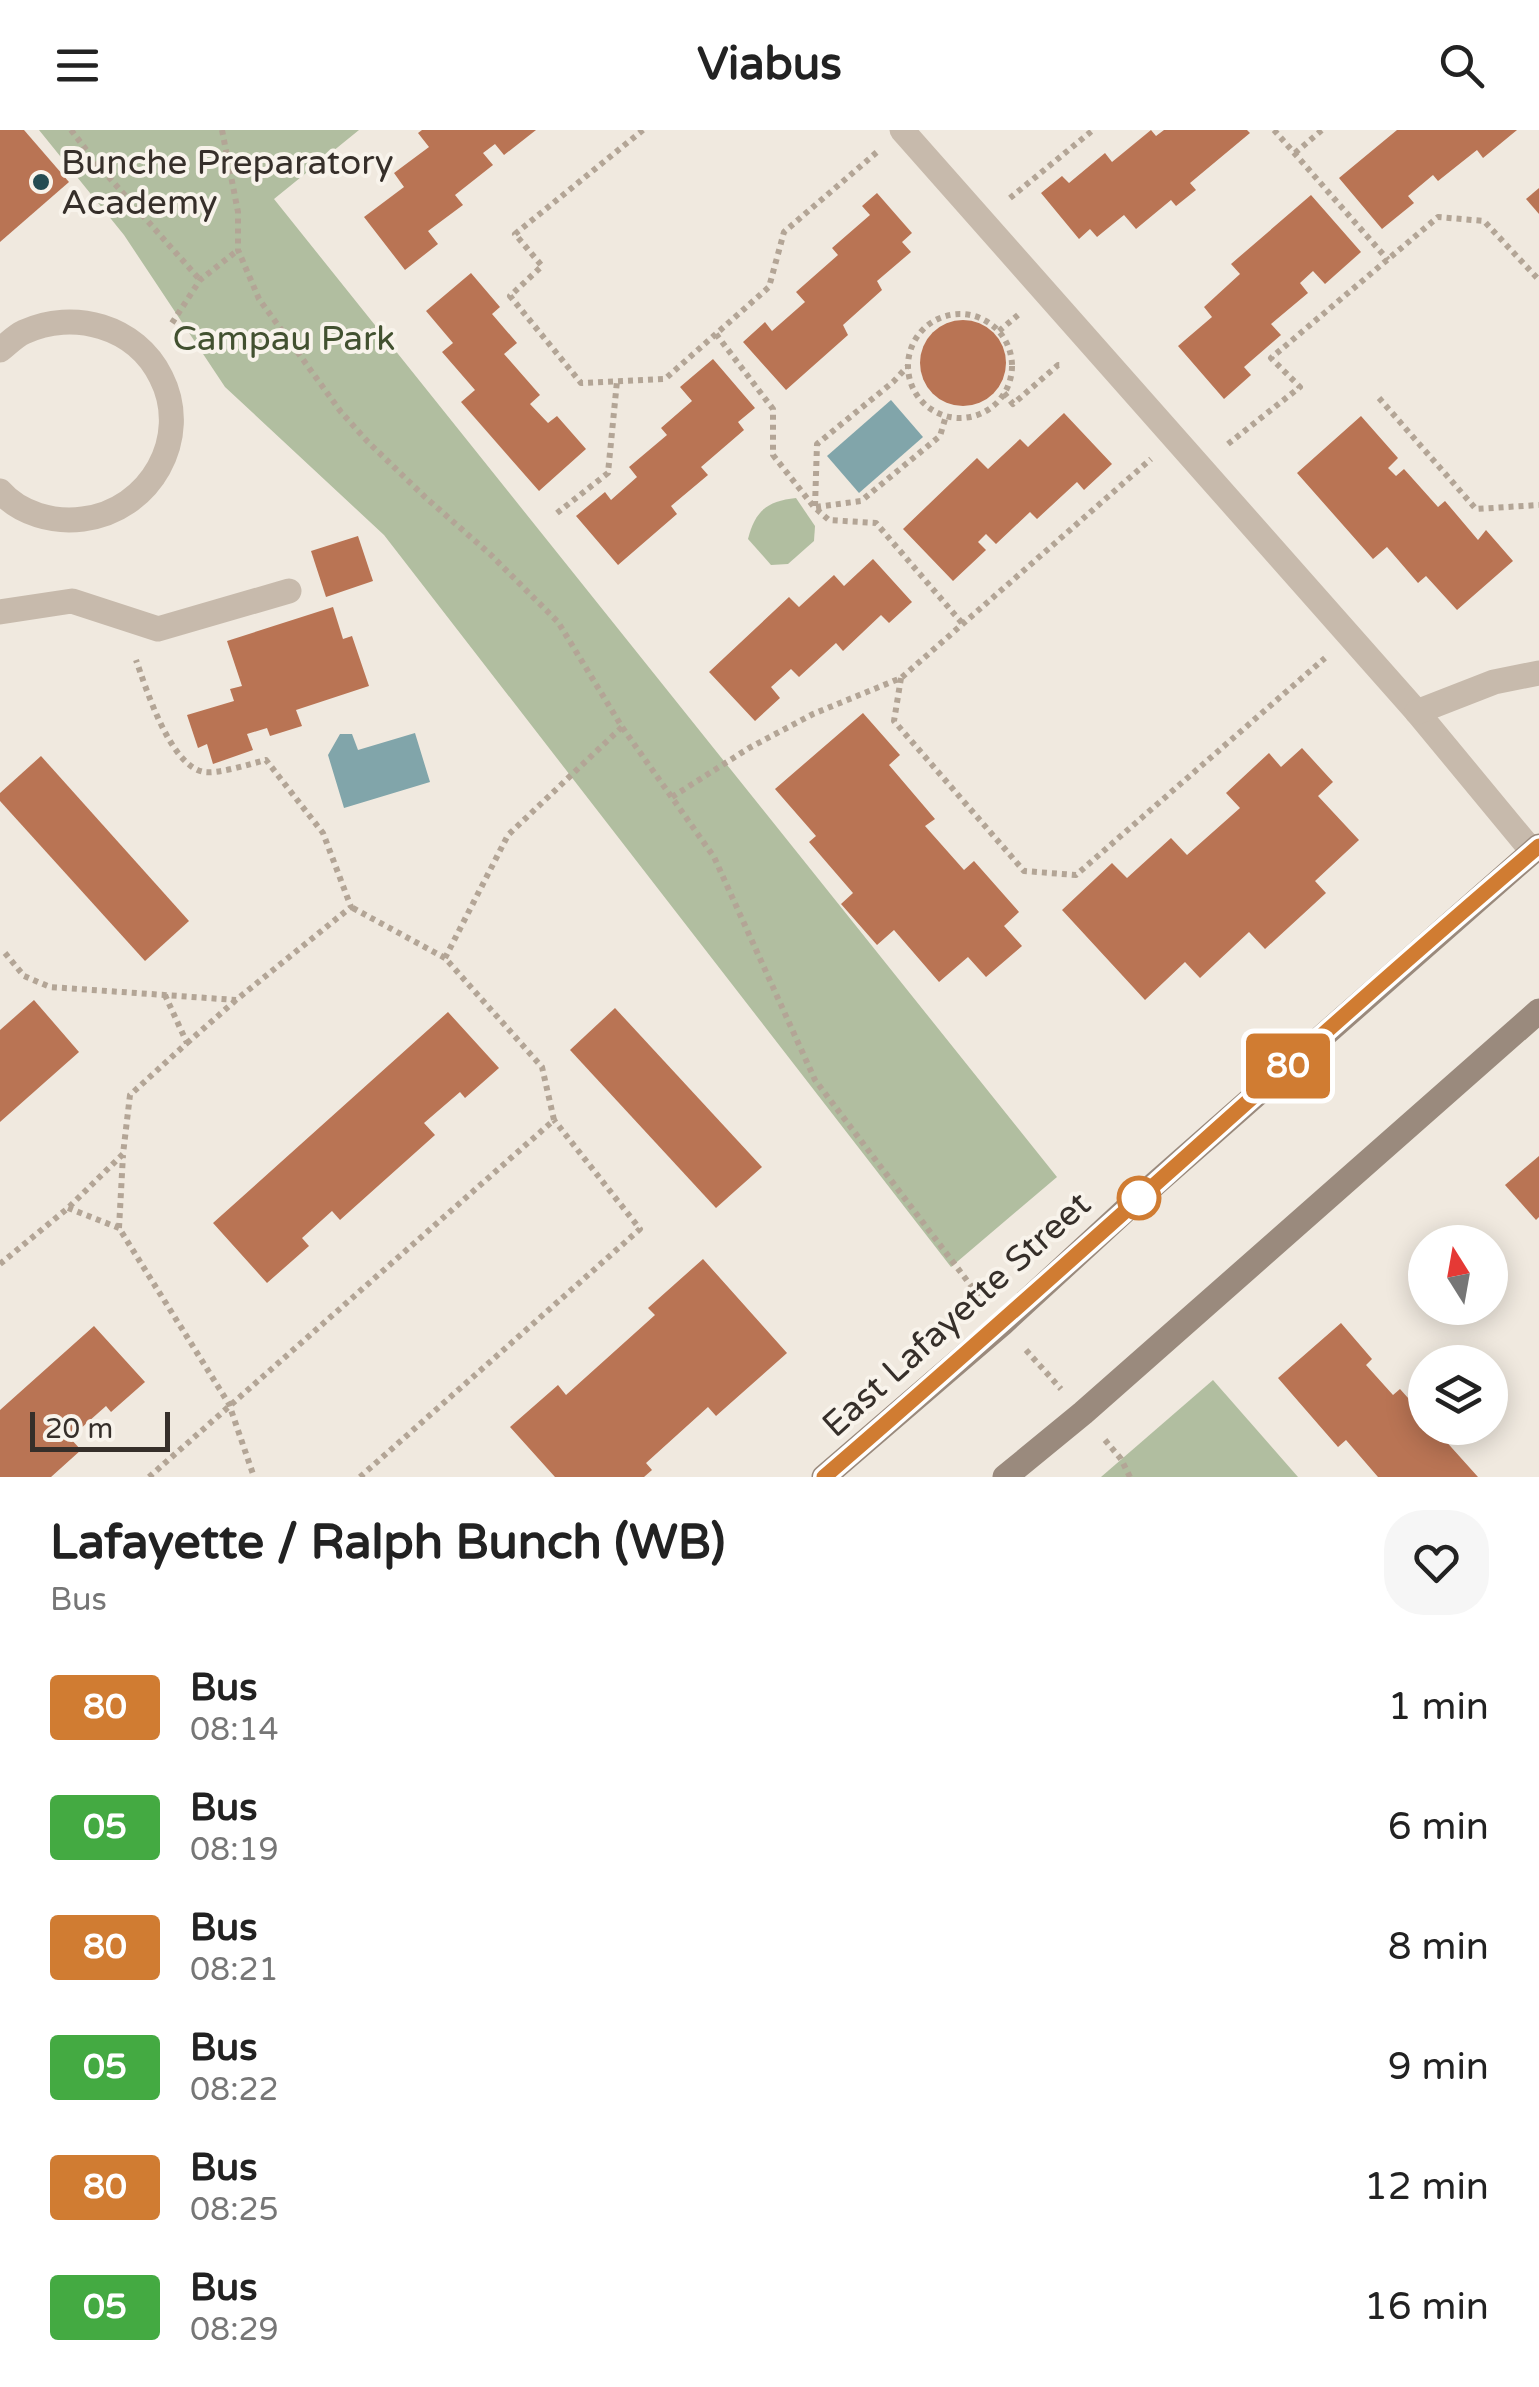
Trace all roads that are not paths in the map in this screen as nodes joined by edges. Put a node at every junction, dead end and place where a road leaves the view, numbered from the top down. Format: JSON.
{"nodes":[{"id":1,"x":892,"y":138,"type":"edge"},
{"id":2,"x":0,"y":350,"type":"edge"},
{"id":3,"x":0,"y":492,"type":"edge"},
{"id":4,"x":289,"y":590,"type":"dead end"},
{"id":5,"x":0,"y":612,"type":"edge"},
{"id":6,"x":1539,"y":673,"type":"edge"},
{"id":7,"x":1417,"y":712,"type":"junction"},
{"id":8,"x":1536,"y":848,"type":"edge"},
{"id":9,"x":1539,"y":1011,"type":"edge"},
{"id":10,"x":824,"y":1477,"type":"edge"},
{"id":11,"x":1006,"y":1477,"type":"edge"}],
"edges":[{"from":1,"to":7,"type":"street"},
{"from":2,"to":3,"type":"street"},
{"from":4,"to":5,"type":"street"},
{"from":6,"to":7,"type":"street"},
{"from":7,"to":8,"type":"street"},
{"from":8,"to":10,"type":"street","name":"East Lafayette Street"},
{"from":9,"to":11,"type":"street"}]}
